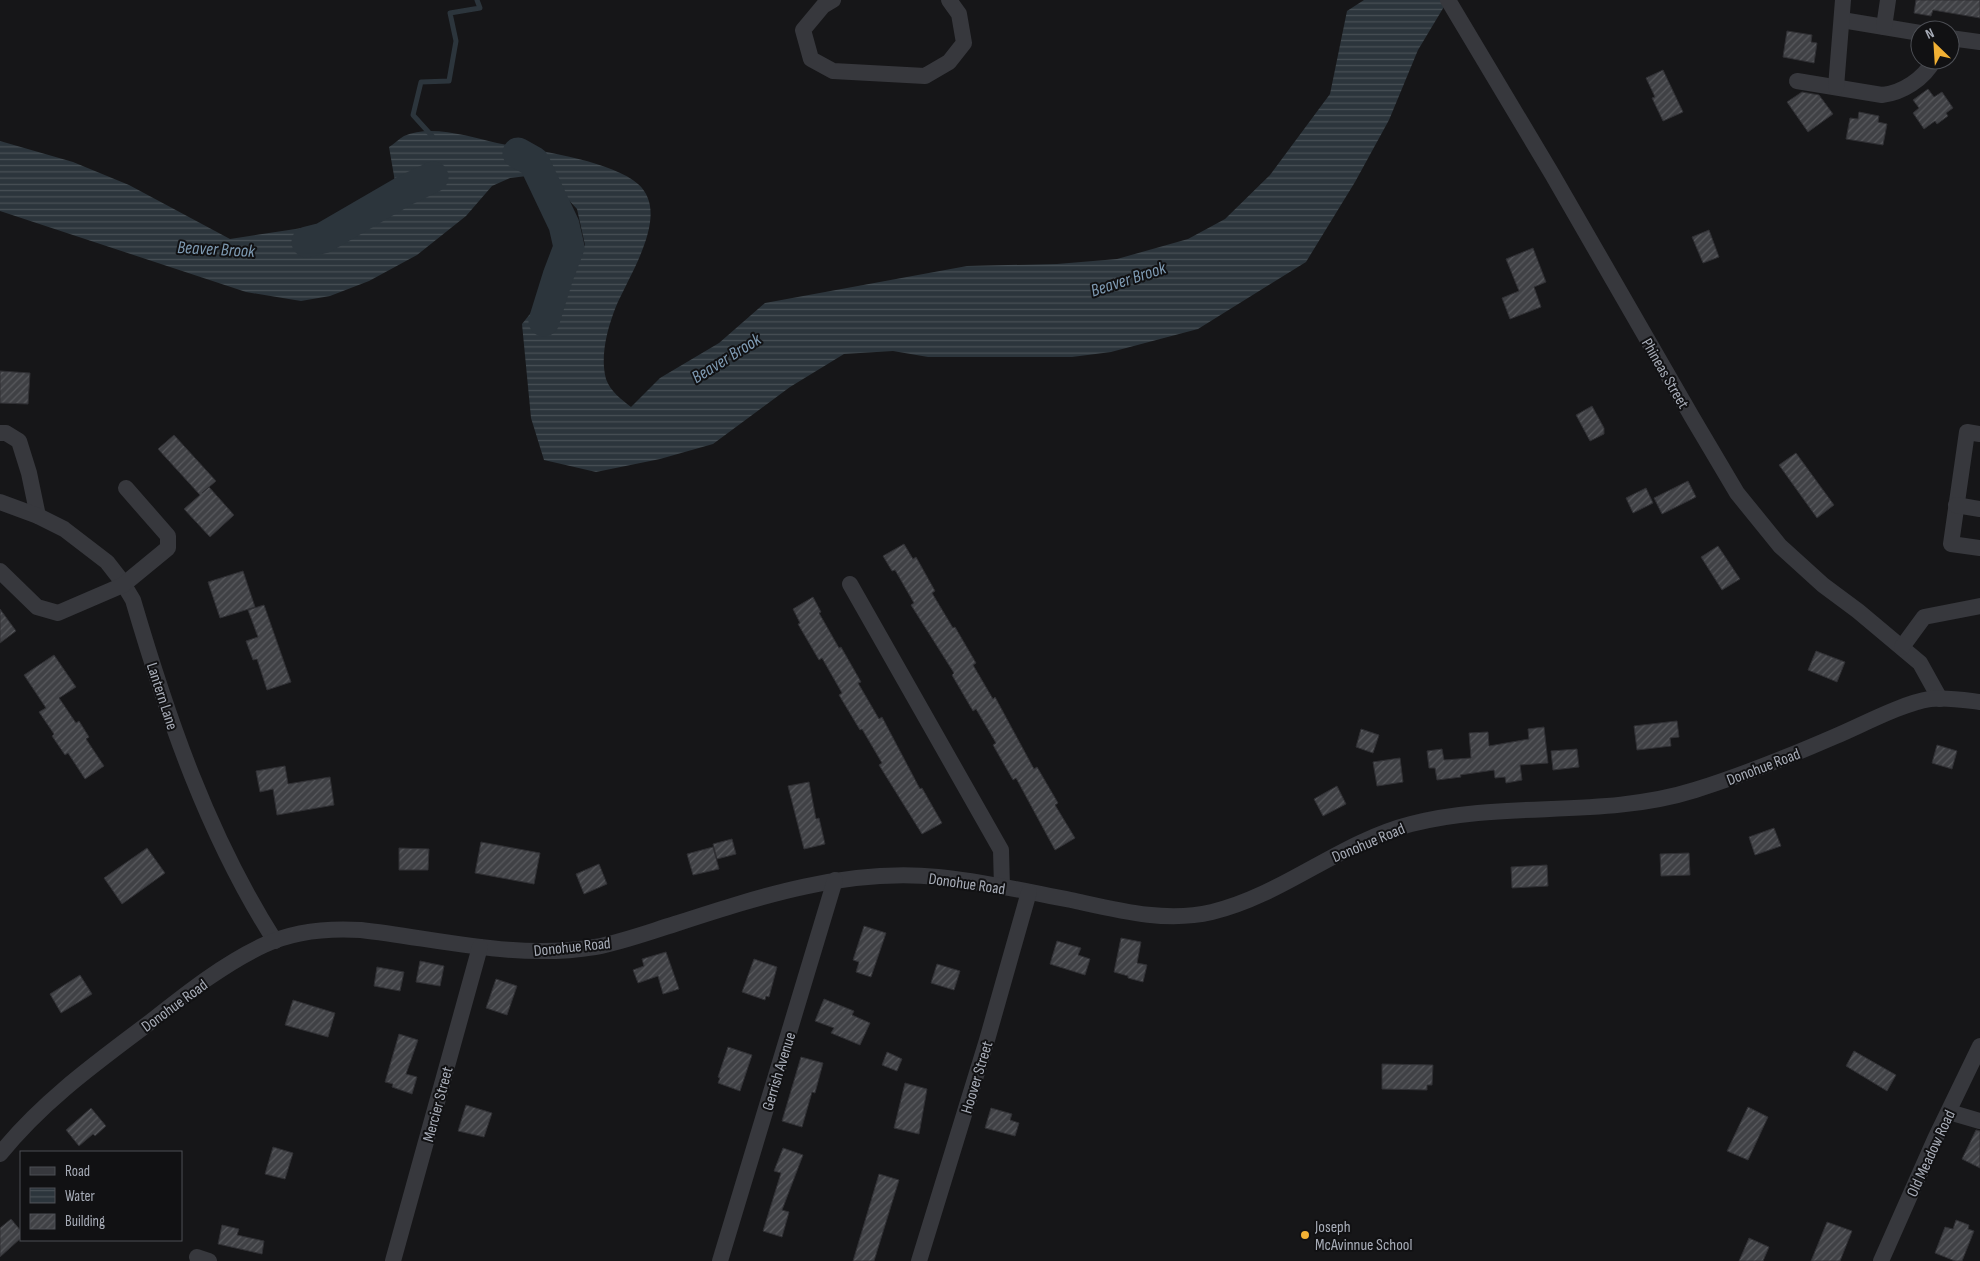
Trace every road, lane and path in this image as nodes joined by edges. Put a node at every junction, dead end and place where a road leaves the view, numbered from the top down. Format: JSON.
{"nodes":[{"id":1,"x":834,"y":0,"type":"edge"},
{"id":2,"x":949,"y":0,"type":"edge"},
{"id":3,"x":1843,"y":0,"type":"edge"},
{"id":4,"x":1888,"y":0,"type":"edge"},
{"id":5,"x":1451,"y":5,"type":"edge"},
{"id":6,"x":1842,"y":20,"type":"junction"},
{"id":7,"x":1884,"y":27,"type":"junction"},
{"id":8,"x":1910,"y":31,"type":"edge"},
{"id":9,"x":1960,"y":39,"type":"edge"},
{"id":10,"x":1980,"y":42,"type":"edge"},
{"id":11,"x":1927,"y":70,"type":"edge"},
{"id":12,"x":1797,"y":81,"type":"dead end"},
{"id":13,"x":1836,"y":87,"type":"junction"},
{"id":14,"x":0,"y":432,"type":"edge"},
{"id":15,"x":1980,"y":434,"type":"edge"},
{"id":16,"x":126,"y":488,"type":"dead end"},
{"id":17,"x":0,"y":502,"type":"edge"},
{"id":18,"x":1956,"y":505,"type":"junction"},
{"id":19,"x":1980,"y":509,"type":"edge"},
{"id":20,"x":38,"y":516,"type":"junction"},
{"id":21,"x":1980,"y":548,"type":"edge"},
{"id":22,"x":0,"y":571,"type":"edge"},
{"id":23,"x":850,"y":584,"type":"dead end"},
{"id":24,"x":124,"y":585,"type":"junction"},
{"id":25,"x":1980,"y":606,"type":"edge"},
{"id":26,"x":1902,"y":647,"type":"junction"},
{"id":27,"x":1940,"y":699,"type":"junction"},
{"id":28,"x":1980,"y":702,"type":"edge"},
{"id":29,"x":835,"y":880,"type":"junction"},
{"id":30,"x":1002,"y":888,"type":"junction"},
{"id":31,"x":1029,"y":892,"type":"junction"},
{"id":32,"x":275,"y":941,"type":"junction"},
{"id":33,"x":480,"y":947,"type":"junction"},
{"id":34,"x":1980,"y":1046,"type":"edge"},
{"id":35,"x":1949,"y":1112,"type":"junction"},
{"id":36,"x":1980,"y":1121,"type":"edge"},
{"id":37,"x":0,"y":1154,"type":"edge"},
{"id":38,"x":393,"y":1261,"type":"edge"},
{"id":39,"x":720,"y":1261,"type":"edge"},
{"id":40,"x":919,"y":1261,"type":"edge"},
{"id":41,"x":1881,"y":1261,"type":"edge"}],
"edges":[{"from":1,"to":2,"type":"street"},
{"from":3,"to":6,"type":"street"},
{"from":4,"to":7,"type":"street"},
{"from":5,"to":26,"type":"street","name":"Phineas Street"},
{"from":6,"to":7,"type":"street"},
{"from":6,"to":13,"type":"street"},
{"from":7,"to":8,"type":"street"},
{"from":9,"to":10,"type":"street"},
{"from":11,"to":13,"type":"street"},
{"from":12,"to":13,"type":"street"},
{"from":14,"to":20,"type":"street"},
{"from":15,"to":18,"type":"street"},
{"from":16,"to":24,"type":"street"},
{"from":17,"to":20,"type":"street","name":"Lantern Lane"},
{"from":18,"to":19,"type":"street"},
{"from":18,"to":21,"type":"street"},
{"from":20,"to":24,"type":"street","name":"Lantern Lane"},
{"from":22,"to":24,"type":"street"},
{"from":23,"to":30,"type":"street"},
{"from":24,"to":32,"type":"street","name":"Lantern Lane"},
{"from":25,"to":26,"type":"street"},
{"from":26,"to":27,"type":"street","name":"Phineas Street"},
{"from":27,"to":28,"type":"street","name":"Donohue Road"},
{"from":27,"to":31,"type":"street","name":"Donohue Road"},
{"from":29,"to":30,"type":"street","name":"Donohue Road"},
{"from":29,"to":33,"type":"street","name":"Donohue Road"},
{"from":29,"to":39,"type":"street","name":"Gerrish Avenue"},
{"from":30,"to":31,"type":"street","name":"Donohue Road"},
{"from":31,"to":40,"type":"street","name":"Hoover Street"},
{"from":32,"to":33,"type":"street","name":"Donohue Road"},
{"from":32,"to":37,"type":"street","name":"Donohue Road"},
{"from":33,"to":38,"type":"street","name":"Mercier Street"},
{"from":34,"to":35,"type":"street","name":"Old Meadow Road"},
{"from":35,"to":36,"type":"street"},
{"from":35,"to":41,"type":"street","name":"Old Meadow Road"}]}
